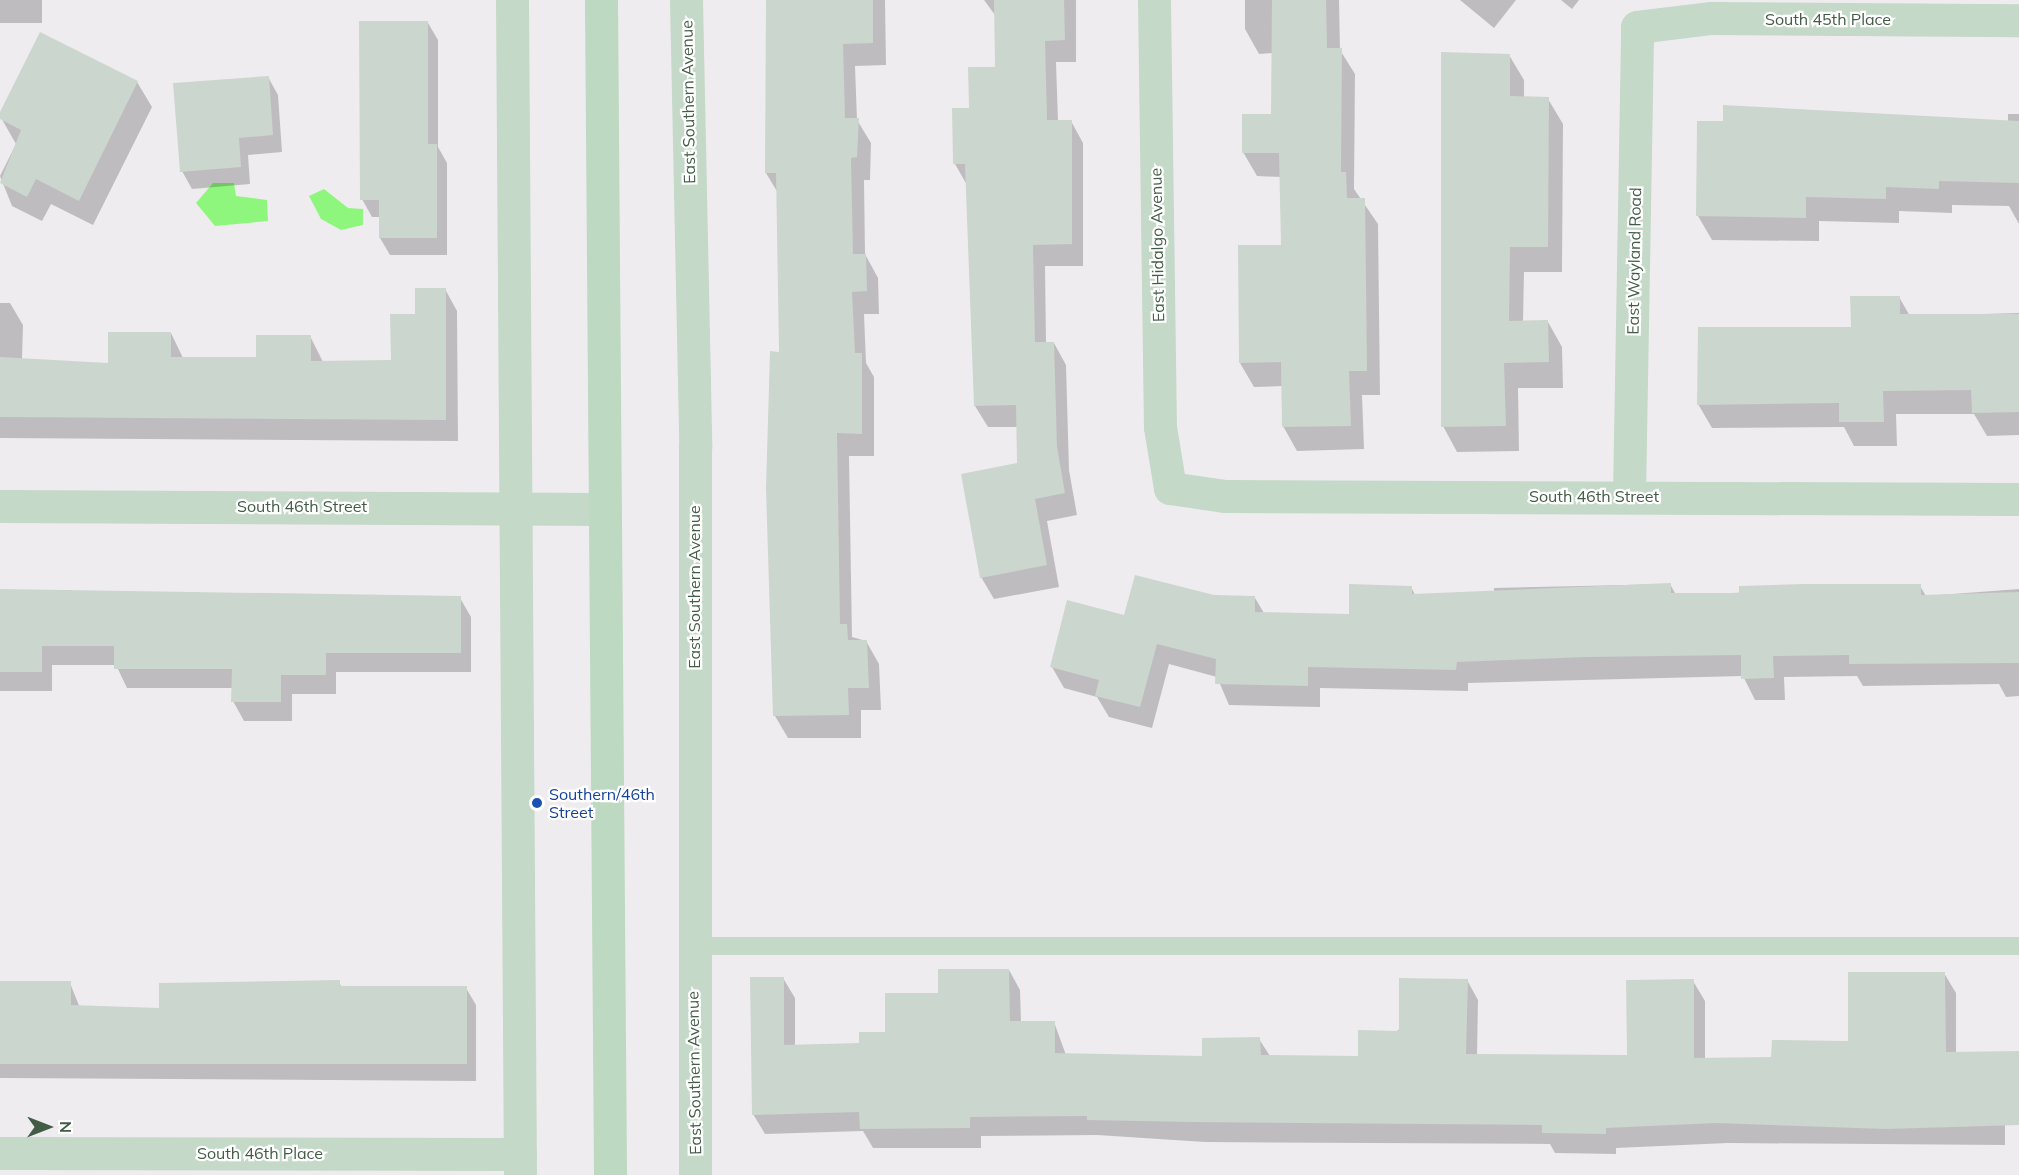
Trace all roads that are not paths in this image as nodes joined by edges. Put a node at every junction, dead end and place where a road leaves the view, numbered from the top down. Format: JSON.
{"nodes":[{"id":1,"x":512,"y":0,"type":"edge"},
{"id":2,"x":600,"y":0,"type":"edge"},
{"id":3,"x":686,"y":0,"type":"edge"},
{"id":4,"x":1154,"y":0,"type":"edge"},
{"id":5,"x":2019,"y":20,"type":"edge"},
{"id":6,"x":1637,"y":27,"type":"joint"},
{"id":7,"x":1170,"y":488,"type":"joint"},
{"id":8,"x":1629,"y":496,"type":"junction"},
{"id":9,"x":2019,"y":498,"type":"edge"},
{"id":10,"x":0,"y":506,"type":"edge"},
{"id":11,"x":518,"y":506,"type":"junction"},
{"id":12,"x":604,"y":508,"type":"junction"},
{"id":13,"x":692,"y":945,"type":"junction"},
{"id":14,"x":2019,"y":945,"type":"edge"},
{"id":15,"x":0,"y":1153,"type":"edge"},
{"id":16,"x":520,"y":1164,"type":"edge"},
{"id":17,"x":610,"y":1175,"type":"edge"},
{"id":18,"x":695,"y":1175,"type":"edge"}],
"edges":[{"from":1,"to":11,"type":"street"},
{"from":2,"to":12,"type":"main road"},
{"from":3,"to":13,"type":"street","name":"East Southern Avenue"},
{"from":4,"to":7,"type":"street","name":"East Hidalgo Avenue"},
{"from":5,"to":6,"type":"street","name":"South 45th Place"},
{"from":6,"to":8,"type":"street","name":"East Wayland Road"},
{"from":7,"to":8,"type":"street","name":"South 46th Street"},
{"from":8,"to":9,"type":"street","name":"South 46th Street"},
{"from":10,"to":11,"type":"street","name":"South 46th Street"},
{"from":11,"to":12,"type":"street","name":"South 46th Street"},
{"from":11,"to":16,"type":"street"},
{"from":12,"to":17,"type":"main road"},
{"from":13,"to":14,"type":"lane"},
{"from":13,"to":18,"type":"street","name":"East Southern Avenue"},
{"from":15,"to":16,"type":"street","name":"South 46th Place"}]}
